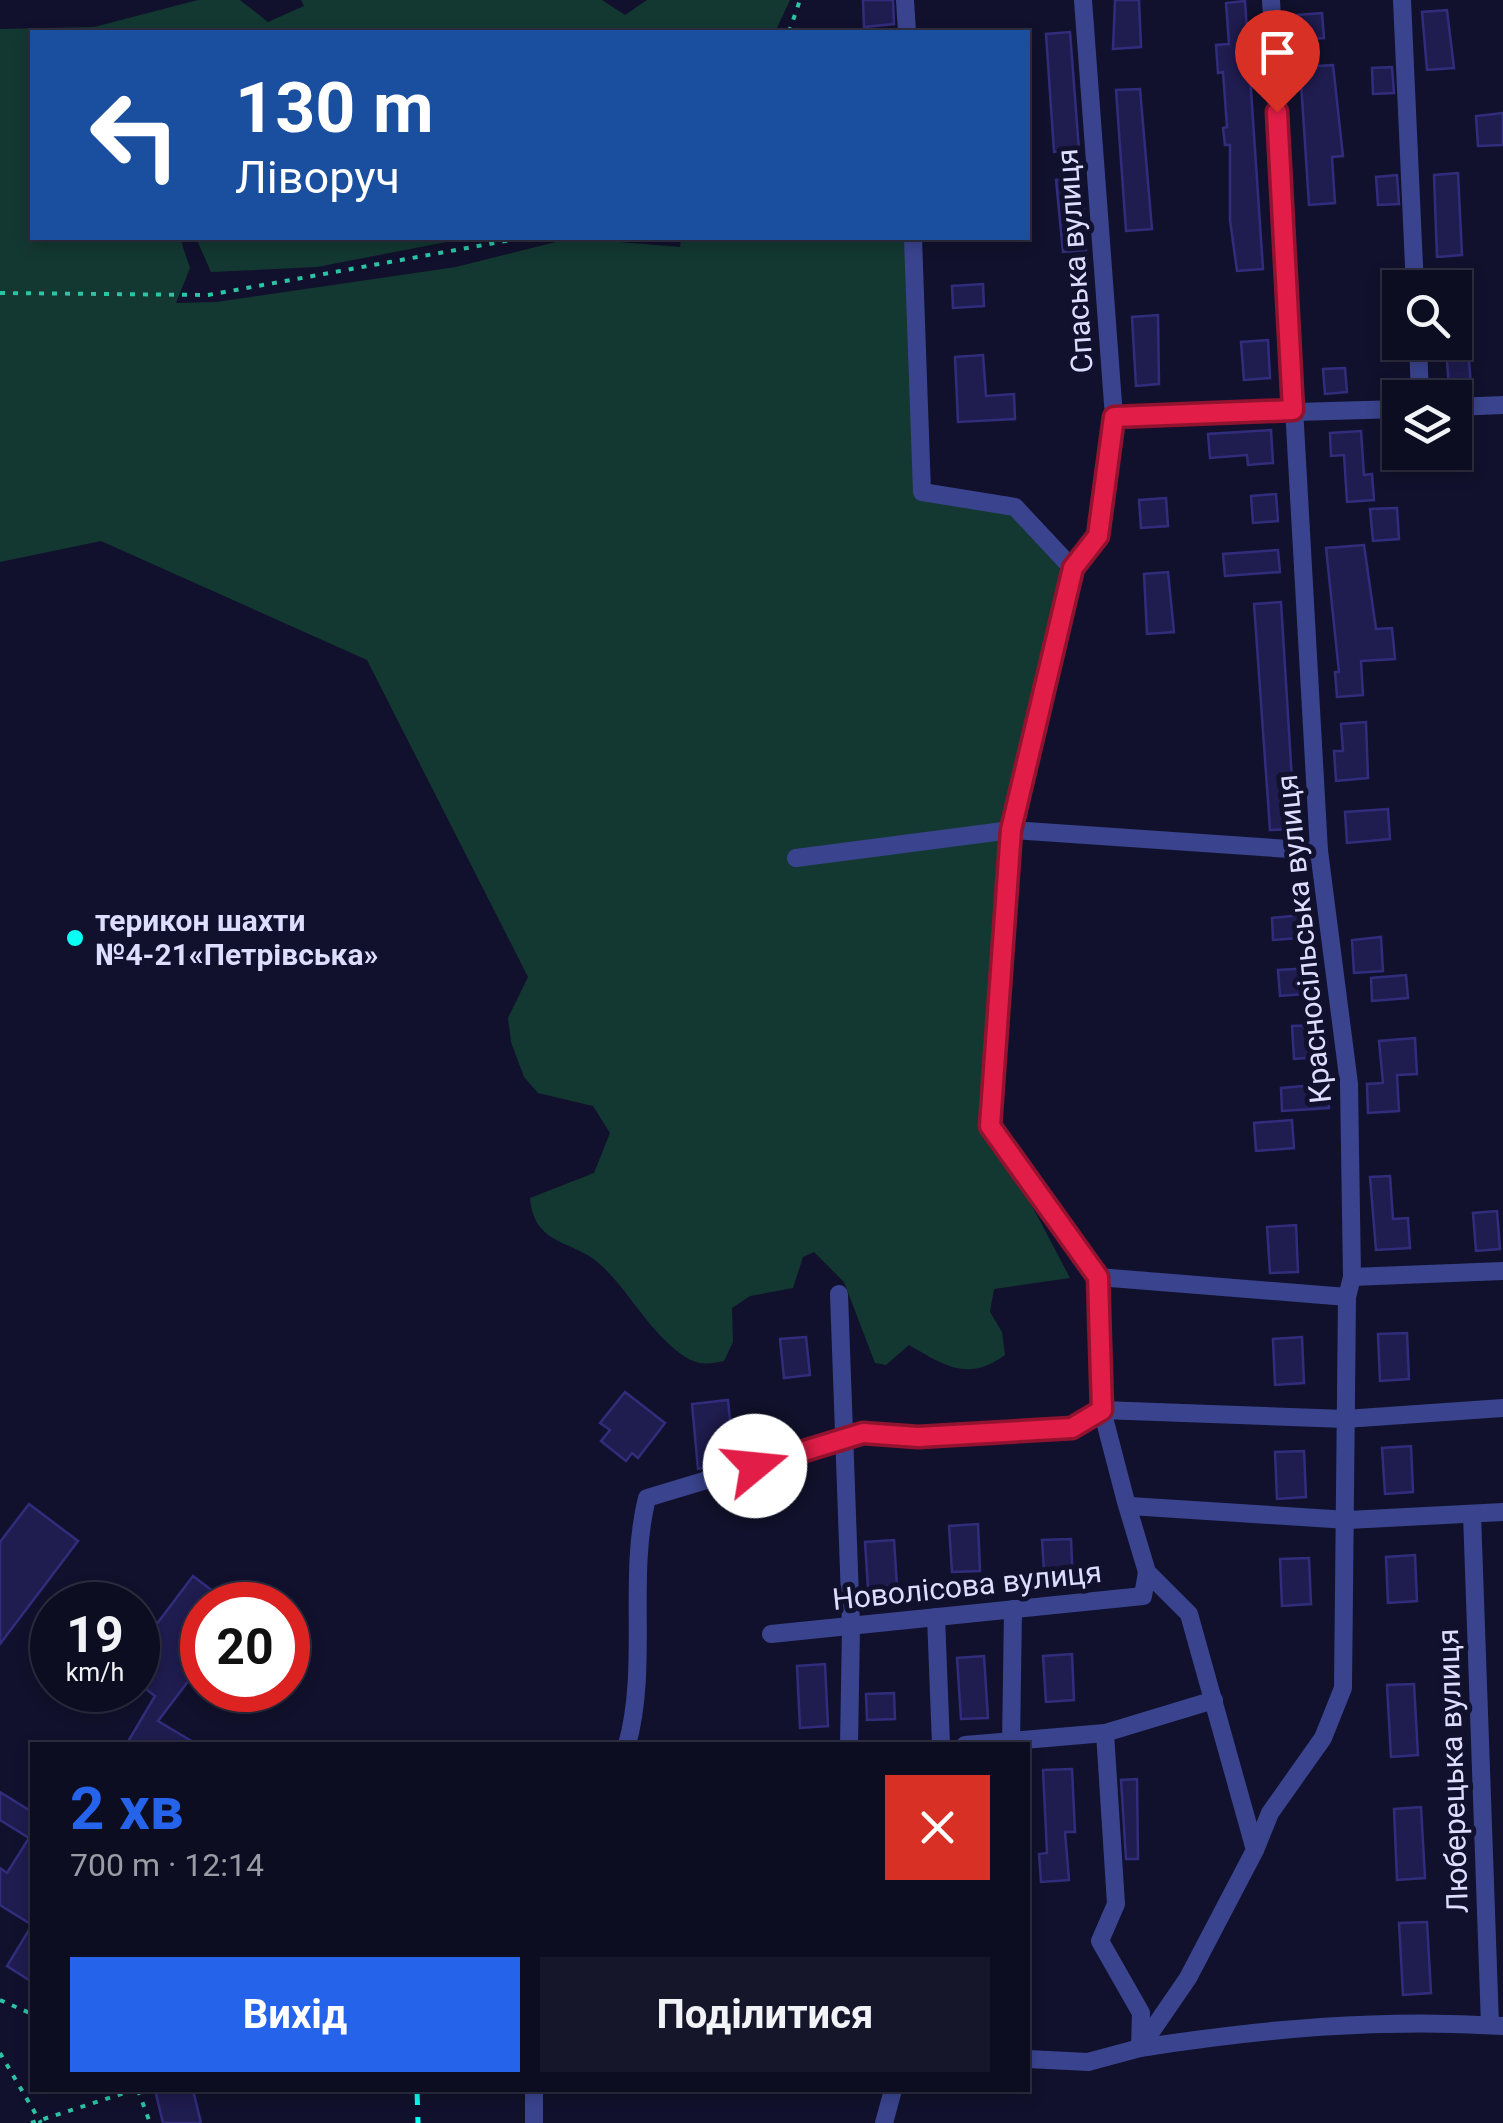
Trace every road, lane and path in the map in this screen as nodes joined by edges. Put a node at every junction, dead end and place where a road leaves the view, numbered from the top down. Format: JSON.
{"nodes":[{"id":1,"x":800,"y":0,"type":"edge"},
{"id":2,"x":906,"y":0,"type":"edge"},
{"id":3,"x":1083,"y":0,"type":"edge"},
{"id":4,"x":1271,"y":0,"type":"edge"},
{"id":5,"x":1402,"y":0,"type":"edge"},
{"id":6,"x":790,"y":30,"type":"edge"},
{"id":7,"x":906,"y":30,"type":"edge"},
{"id":8,"x":511,"y":240,"type":"edge"},
{"id":9,"x":913,"y":240,"type":"edge"},
{"id":10,"x":1414,"y":270,"type":"edge"},
{"id":11,"x":0,"y":293,"type":"edge"},
{"id":12,"x":1503,"y":404,"type":"edge"},
{"id":13,"x":1472,"y":406,"type":"edge"},
{"id":14,"x":1382,"y":409,"type":"edge"},
{"id":15,"x":1293,"y":410,"type":"junction"},
{"id":16,"x":1114,"y":417,"type":"junction"},
{"id":17,"x":1073,"y":568,"type":"junction"},
{"id":18,"x":1011,"y":830,"type":"junction"},
{"id":19,"x":1319,"y":851,"type":"junction"},
{"id":20,"x":796,"y":858,"type":"dead end"},
{"id":21,"x":1503,"y":1272,"type":"edge"},
{"id":22,"x":1098,"y":1277,"type":"junction"},
{"id":23,"x":1352,"y":1277,"type":"junction"},
{"id":24,"x":839,"y":1294,"type":"dead end"},
{"id":25,"x":1348,"y":1297,"type":"junction"},
{"id":26,"x":1503,"y":1408,"type":"edge"},
{"id":27,"x":1102,"y":1410,"type":"junction"},
{"id":28,"x":1346,"y":1419,"type":"junction"},
{"id":29,"x":1130,"y":1506,"type":"junction"},
{"id":30,"x":1503,"y":1512,"type":"edge"},
{"id":31,"x":1472,"y":1514,"type":"junction"},
{"id":32,"x":1348,"y":1520,"type":"junction"},
{"id":33,"x":1147,"y":1572,"type":"junction"},
{"id":34,"x":1013,"y":1610,"type":"junction"},
{"id":35,"x":936,"y":1617,"type":"junction"},
{"id":36,"x":851,"y":1626,"type":"junction"},
{"id":37,"x":770,"y":1634,"type":"dead end"},
{"id":38,"x":1214,"y":1700,"type":"junction"},
{"id":39,"x":1105,"y":1734,"type":"junction"},
{"id":40,"x":627,"y":1742,"type":"edge"},
{"id":41,"x":849,"y":1742,"type":"edge"},
{"id":42,"x":942,"y":1742,"type":"edge"},
{"id":43,"x":1011,"y":1742,"type":"edge"},
{"id":44,"x":1021,"y":1742,"type":"edge"},
{"id":45,"x":1254,"y":1850,"type":"junction"},
{"id":46,"x":0,"y":2000,"type":"edge"},
{"id":47,"x":30,"y":2013,"type":"edge"},
{"id":48,"x":1496,"y":2026,"type":"edge"},
{"id":49,"x":1140,"y":2048,"type":"junction"},
{"id":50,"x":0,"y":2054,"type":"edge"},
{"id":51,"x":1030,"y":2059,"type":"edge"},
{"id":52,"x":130,"y":2092,"type":"edge"},
{"id":53,"x":137,"y":2092,"type":"edge"},
{"id":54,"x":534,"y":2092,"type":"edge"},
{"id":55,"x":893,"y":2092,"type":"edge"},
{"id":56,"x":40,"y":2122,"type":"edge"},
{"id":57,"x":32,"y":2123,"type":"edge"},
{"id":58,"x":150,"y":2123,"type":"edge"},
{"id":59,"x":534,"y":2123,"type":"edge"},
{"id":60,"x":884,"y":2123,"type":"edge"}],
"edges":[{"from":1,"to":6,"type":"path"},
{"from":2,"to":7,"type":"street"},
{"from":3,"to":16,"type":"street","name":"Спаська вулиця"},
{"from":4,"to":15,"type":"street","name":"Красносільська вулиця"},
{"from":5,"to":10,"type":"street"},
{"from":8,"to":11,"type":"path"},
{"from":9,"to":17,"type":"street"},
{"from":12,"to":13,"type":"street"},
{"from":14,"to":15,"type":"street"},
{"from":15,"to":16,"type":"street"},
{"from":15,"to":19,"type":"street","name":"Красносільська вулиця"},
{"from":16,"to":17,"type":"street","name":"Спаська вулиця"},
{"from":17,"to":18,"type":"street","name":"Спаська вулиця"},
{"from":18,"to":19,"type":"street"},
{"from":18,"to":20,"type":"street"},
{"from":18,"to":22,"type":"street","name":"Спаська вулиця"},
{"from":19,"to":23,"type":"street","name":"Красносільська вулиця"},
{"from":21,"to":23,"type":"street"},
{"from":22,"to":25,"type":"street"},
{"from":22,"to":27,"type":"street"},
{"from":23,"to":25,"type":"street","name":"Красносільська вулиця"},
{"from":24,"to":36,"type":"street"},
{"from":25,"to":28,"type":"street","name":"Красносільська вулиця"},
{"from":26,"to":28,"type":"street"},
{"from":27,"to":28,"type":"street"},
{"from":27,"to":29,"type":"street"},
{"from":27,"to":40,"type":"street"},
{"from":28,"to":32,"type":"street","name":"Красносільська вулиця"},
{"from":29,"to":32,"type":"street"},
{"from":29,"to":33,"type":"street"},
{"from":30,"to":31,"type":"street"},
{"from":31,"to":32,"type":"street"},
{"from":31,"to":48,"type":"street","name":"Люберецька вулиця"},
{"from":32,"to":45,"type":"street","name":"Красносільська вулиця"},
{"from":33,"to":34,"type":"street","name":"Новолісова вулиця"},
{"from":33,"to":38,"type":"street"},
{"from":34,"to":35,"type":"street","name":"Новолісова вулиця"},
{"from":34,"to":43,"type":"street"},
{"from":35,"to":36,"type":"street","name":"Новолісова вулиця"},
{"from":35,"to":42,"type":"street"},
{"from":36,"to":37,"type":"street","name":"Новолісова вулиця"},
{"from":36,"to":41,"type":"street"},
{"from":38,"to":39,"type":"street"},
{"from":38,"to":45,"type":"street"},
{"from":39,"to":44,"type":"street"},
{"from":39,"to":49,"type":"street"},
{"from":45,"to":49,"type":"street","name":"Красносільська вулиця"},
{"from":46,"to":47,"type":"path"},
{"from":48,"to":49,"type":"street"},
{"from":49,"to":51,"type":"street"},
{"from":50,"to":56,"type":"path"},
{"from":52,"to":56,"type":"path"},
{"from":53,"to":58,"type":"path"},
{"from":54,"to":59,"type":"street"},
{"from":55,"to":60,"type":"street"},
{"from":56,"to":57,"type":"path"}]}
